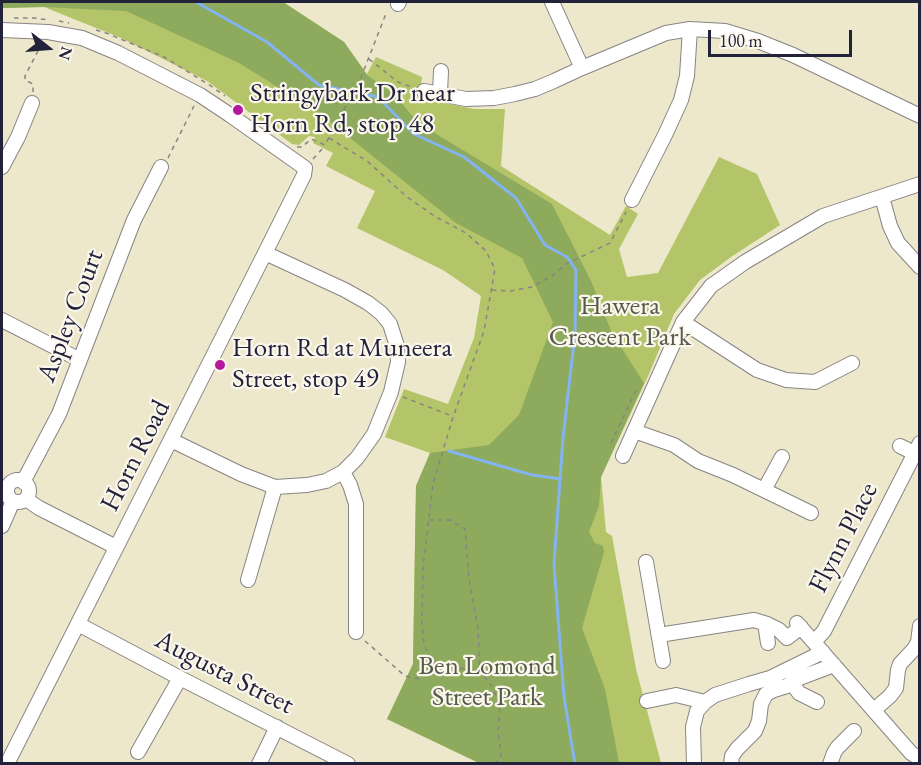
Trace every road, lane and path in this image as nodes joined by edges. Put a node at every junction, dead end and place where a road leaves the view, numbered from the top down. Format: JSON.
{"nodes":[{"id":1,"x":552,"y":2,"type":"edge"},
{"id":2,"x":399,"y":3,"type":"edge"},
{"id":3,"x":690,"y":29,"type":"junction"},
{"id":4,"x":2,"y":30,"type":"edge"},
{"id":5,"x":48,"y":32,"type":"junction"},
{"id":6,"x":369,"y":59,"type":"junction"},
{"id":7,"x":582,"y":68,"type":"junction"},
{"id":8,"x":441,"y":71,"type":"dead end"},
{"id":9,"x":424,"y":91,"type":"joint"},
{"id":10,"x":440,"y":93,"type":"junction"},
{"id":11,"x":200,"y":95,"type":"junction"},
{"id":12,"x":32,"y":103,"type":"joint"},
{"id":13,"x":920,"y":116,"type":"edge"},
{"id":14,"x":325,"y":146,"type":"dead end"},
{"id":15,"x":2,"y":167,"type":"edge"},
{"id":16,"x":160,"y":167,"type":"joint"},
{"id":17,"x":305,"y":168,"type":"junction"},
{"id":18,"x":920,"y":184,"type":"edge"},
{"id":19,"x":882,"y":197,"type":"junction"},
{"id":20,"x":632,"y":200,"type":"joint"},
{"id":21,"x":265,"y":253,"type":"junction"},
{"id":22,"x":920,"y":267,"type":"edge"},
{"id":23,"x":492,"y":290,"type":"junction"},
{"id":24,"x":2,"y":320,"type":"edge"},
{"id":25,"x":683,"y":322,"type":"junction"},
{"id":26,"x":80,"y":360,"type":"junction"},
{"id":27,"x":852,"y":363,"type":"dead end"},
{"id":28,"x":637,"y":388,"type":"dead end"},
{"id":29,"x":391,"y":392,"type":"junction"},
{"id":30,"x":453,"y":417,"type":"junction"},
{"id":31,"x":634,"y":431,"type":"junction"},
{"id":32,"x":171,"y":440,"type":"junction"},
{"id":33,"x":612,"y":443,"type":"dead end"},
{"id":34,"x":900,"y":447,"type":"dead end"},
{"id":35,"x":917,"y":448,"type":"edge"},
{"id":36,"x":623,"y":456,"type":"dead end"},
{"id":37,"x":783,"y":457,"type":"dead end"},
{"id":38,"x":343,"y":472,"type":"junction"},
{"id":39,"x":23,"y":482,"type":"junction"},
{"id":40,"x":5,"y":484,"type":"edge"},
{"id":41,"x":275,"y":487,"type":"junction"},
{"id":42,"x":764,"y":490,"type":"junction"},
{"id":43,"x":19,"y":500,"type":"junction"},
{"id":44,"x":811,"y":513,"type":"dead end"},
{"id":45,"x":428,"y":520,"type":"junction"},
{"id":46,"x":2,"y":526,"type":"edge"},
{"id":47,"x":116,"y":547,"type":"junction"},
{"id":48,"x":646,"y":562,"type":"dead end"},
{"id":49,"x":248,"y":580,"type":"dead end"},
{"id":50,"x":78,"y":624,"type":"junction"},
{"id":51,"x":768,"y":624,"type":"junction"},
{"id":52,"x":920,"y":626,"type":"edge"},
{"id":53,"x":356,"y":632,"type":"joint"},
{"id":54,"x":659,"y":635,"type":"junction"},
{"id":55,"x":768,"y":643,"type":"dead end"},
{"id":56,"x":819,"y":647,"type":"junction"},
{"id":57,"x":663,"y":661,"type":"dead end"},
{"id":58,"x":434,"y":663,"type":"junction"},
{"id":59,"x":834,"y":664,"type":"junction"},
{"id":60,"x":480,"y":671,"type":"junction"},
{"id":61,"x":180,"y":678,"type":"junction"},
{"id":62,"x":792,"y":683,"type":"junction"},
{"id":63,"x":647,"y":701,"type":"dead end"},
{"id":64,"x":705,"y":702,"type":"junction"},
{"id":65,"x":817,"y":702,"type":"dead end"},
{"id":66,"x":874,"y":710,"type":"junction"},
{"id":67,"x":277,"y":727,"type":"junction"},
{"id":68,"x":855,"y":731,"type":"dead end"},
{"id":69,"x":138,"y":752,"type":"dead end"},
{"id":70,"x":501,"y":757,"type":"junction"},
{"id":71,"x":920,"y":759,"type":"edge"},
{"id":72,"x":7,"y":764,"type":"edge"},
{"id":73,"x":259,"y":764,"type":"edge"},
{"id":74,"x":348,"y":764,"type":"edge"},
{"id":75,"x":495,"y":764,"type":"edge"},
{"id":76,"x":502,"y":764,"type":"edge"},
{"id":77,"x":694,"y":764,"type":"edge"},
{"id":78,"x":731,"y":764,"type":"edge"},
{"id":79,"x":830,"y":764,"type":"edge"}],
"edges":[{"from":1,"to":7,"type":"street"},
{"from":2,"to":6,"type":"path"},
{"from":3,"to":7,"type":"street"},
{"from":3,"to":13,"type":"street"},
{"from":3,"to":20,"type":"street"},
{"from":4,"to":5,"type":"street"},
{"from":5,"to":11,"type":"street"},
{"from":5,"to":12,"type":"path"},
{"from":6,"to":9,"type":"path"},
{"from":6,"to":23,"type":"path"},
{"from":7,"to":10,"type":"street"},
{"from":8,"to":10,"type":"street"},
{"from":9,"to":10,"type":"street"},
{"from":11,"to":16,"type":"path"},
{"from":11,"to":17,"type":"street"},
{"from":12,"to":15,"type":"street"},
{"from":14,"to":17,"type":"path"},
{"from":16,"to":26,"type":"street","name":"Aspley Court"},
{"from":17,"to":21,"type":"street","name":"Horn Road"},
{"from":18,"to":19,"type":"street"},
{"from":19,"to":22,"type":"street"},
{"from":19,"to":25,"type":"street"},
{"from":20,"to":23,"type":"path"},
{"from":21,"to":29,"type":"street"},
{"from":21,"to":32,"type":"street","name":"Horn Road"},
{"from":23,"to":30,"type":"path"},
{"from":24,"to":26,"type":"street"},
{"from":25,"to":27,"type":"street"},
{"from":25,"to":31,"type":"street"},
{"from":26,"to":39,"type":"street","name":"Aspley Court"},
{"from":28,"to":33,"type":"path"},
{"from":29,"to":30,"type":"path"},
{"from":29,"to":38,"type":"street"},
{"from":30,"to":45,"type":"path"},
{"from":31,"to":36,"type":"street"},
{"from":31,"to":42,"type":"street"},
{"from":32,"to":41,"type":"street"},
{"from":32,"to":47,"type":"street","name":"Horn Road"},
{"from":34,"to":35,"type":"street","name":"Flynn Place"},
{"from":35,"to":56,"type":"street","name":"Flynn Place"},
{"from":37,"to":42,"type":"street"},
{"from":38,"to":41,"type":"street"},
{"from":38,"to":53,"type":"street"},
{"from":39,"to":40,"type":"street"},
{"from":39,"to":43,"type":"street"},
{"from":40,"to":43,"type":"street"},
{"from":41,"to":49,"type":"street"},
{"from":42,"to":44,"type":"street"},
{"from":43,"to":46,"type":"street"},
{"from":43,"to":47,"type":"street"},
{"from":45,"to":58,"type":"path"},
{"from":45,"to":60,"type":"path"},
{"from":47,"to":50,"type":"street","name":"Horn Road"},
{"from":48,"to":54,"type":"street"},
{"from":50,"to":61,"type":"street","name":"Augusta Street"},
{"from":50,"to":72,"type":"street","name":"Horn Road"},
{"from":51,"to":54,"type":"street"},
{"from":51,"to":55,"type":"street"},
{"from":51,"to":56,"type":"street"},
{"from":52,"to":66,"type":"street"},
{"from":53,"to":58,"type":"path"},
{"from":54,"to":57,"type":"street"},
{"from":56,"to":59,"type":"street"},
{"from":56,"to":64,"type":"street"},
{"from":58,"to":60,"type":"path"},
{"from":59,"to":62,"type":"street"},
{"from":59,"to":66,"type":"street"},
{"from":60,"to":70,"type":"path"},
{"from":61,"to":67,"type":"street","name":"Augusta Street"},
{"from":61,"to":69,"type":"street"},
{"from":62,"to":65,"type":"street"},
{"from":62,"to":78,"type":"street"},
{"from":63,"to":64,"type":"street"},
{"from":64,"to":77,"type":"street"},
{"from":66,"to":71,"type":"street"},
{"from":67,"to":73,"type":"street"},
{"from":67,"to":74,"type":"street","name":"Augusta Street"},
{"from":68,"to":79,"type":"street"},
{"from":70,"to":75,"type":"path"},
{"from":70,"to":76,"type":"path"}]}
